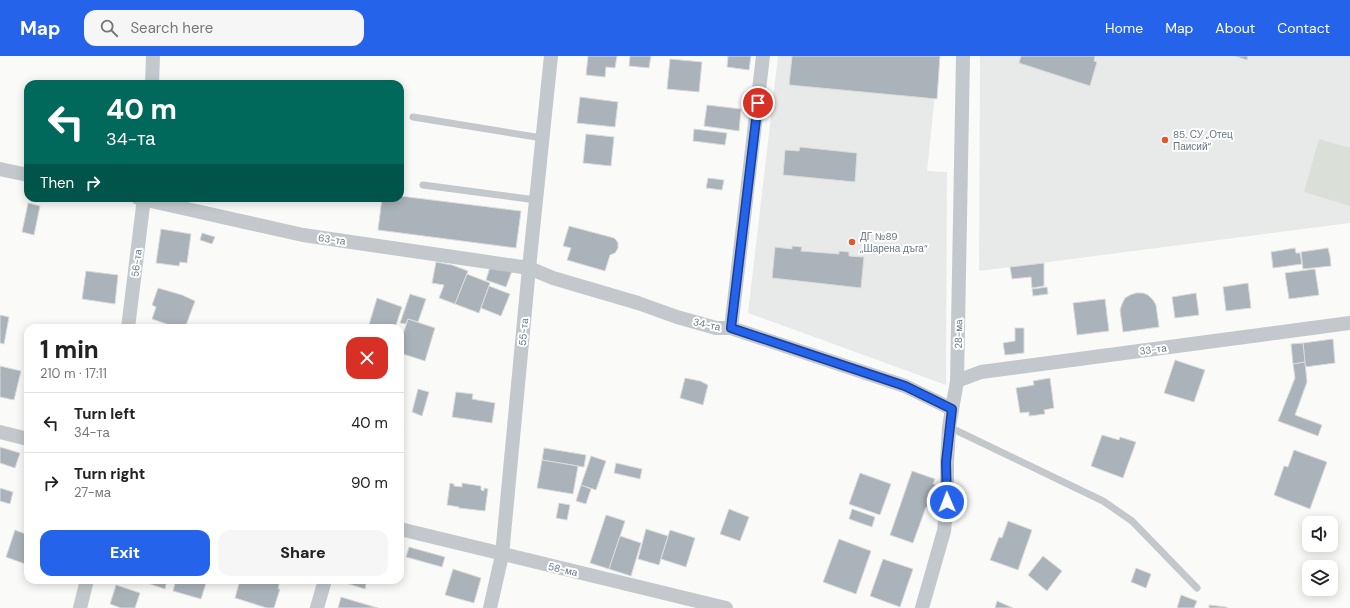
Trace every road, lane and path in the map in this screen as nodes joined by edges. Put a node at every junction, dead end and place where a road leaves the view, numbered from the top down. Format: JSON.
{"nodes":[{"id":1,"x":153,"y":56,"type":"edge"},
{"id":2,"x":551,"y":56,"type":"edge"},
{"id":3,"x":763,"y":56,"type":"edge"},
{"id":4,"x":963,"y":56,"type":"edge"},
{"id":5,"x":152,"y":80,"type":"edge"},
{"id":6,"x":413,"y":117,"type":"dead end"},
{"id":7,"x":542,"y":138,"type":"junction"},
{"id":8,"x":0,"y":169,"type":"edge"},
{"id":9,"x":24,"y":174,"type":"edge"},
{"id":10,"x":423,"y":185,"type":"dead end"},
{"id":11,"x":536,"y":200,"type":"junction"},
{"id":12,"x":142,"y":202,"type":"edge"},
{"id":13,"x":160,"y":202,"type":"edge"},
{"id":14,"x":529,"y":268,"type":"junction"},
{"id":15,"x":1350,"y":323,"type":"edge"},
{"id":16,"x":128,"y":324,"type":"edge"},
{"id":17,"x":731,"y":328,"type":"junction"},
{"id":18,"x":957,"y":381,"type":"junction"},
{"id":19,"x":952,"y":409,"type":"junction"},
{"id":20,"x":949,"y":427,"type":"junction"},
{"id":21,"x":0,"y":432,"type":"edge"},
{"id":22,"x":24,"y":438,"type":"edge"},
{"id":23,"x":404,"y":530,"type":"edge"},
{"id":24,"x":502,"y":555,"type":"junction"},
{"id":25,"x":86,"y":584,"type":"edge"},
{"id":26,"x":324,"y":584,"type":"edge"},
{"id":27,"x":1197,"y":588,"type":"dead end"},
{"id":28,"x":80,"y":608,"type":"edge"},
{"id":29,"x":317,"y":608,"type":"edge"},
{"id":30,"x":490,"y":608,"type":"edge"},
{"id":31,"x":726,"y":608,"type":"edge"},
{"id":32,"x":922,"y":608,"type":"edge"}],
"edges":[{"from":1,"to":5,"type":"street"},
{"from":2,"to":7,"type":"street","name":"55-та"},
{"from":3,"to":17,"type":"street"},
{"from":4,"to":18,"type":"street","name":"28-ма"},
{"from":6,"to":7,"type":"lane"},
{"from":7,"to":11,"type":"street","name":"55-та"},
{"from":8,"to":9,"type":"street"},
{"from":10,"to":11,"type":"lane"},
{"from":11,"to":14,"type":"street","name":"55-та"},
{"from":12,"to":16,"type":"street","name":"56-та"},
{"from":13,"to":14,"type":"street","name":"63-та"},
{"from":14,"to":17,"type":"street","name":"34-та"},
{"from":14,"to":24,"type":"street","name":"55-та"},
{"from":15,"to":18,"type":"street","name":"33-та"},
{"from":17,"to":19,"type":"street","name":"34-та"},
{"from":18,"to":19,"type":"street","name":"28-ма"},
{"from":19,"to":20,"type":"street","name":"28-ма"},
{"from":20,"to":27,"type":"lane"},
{"from":20,"to":32,"type":"street","name":"28-ма"},
{"from":21,"to":22,"type":"street"},
{"from":23,"to":24,"type":"street","name":"58-ма"},
{"from":24,"to":30,"type":"street","name":"55-та"},
{"from":24,"to":31,"type":"street","name":"58-ма"},
{"from":25,"to":28,"type":"street"},
{"from":26,"to":29,"type":"street"}]}
